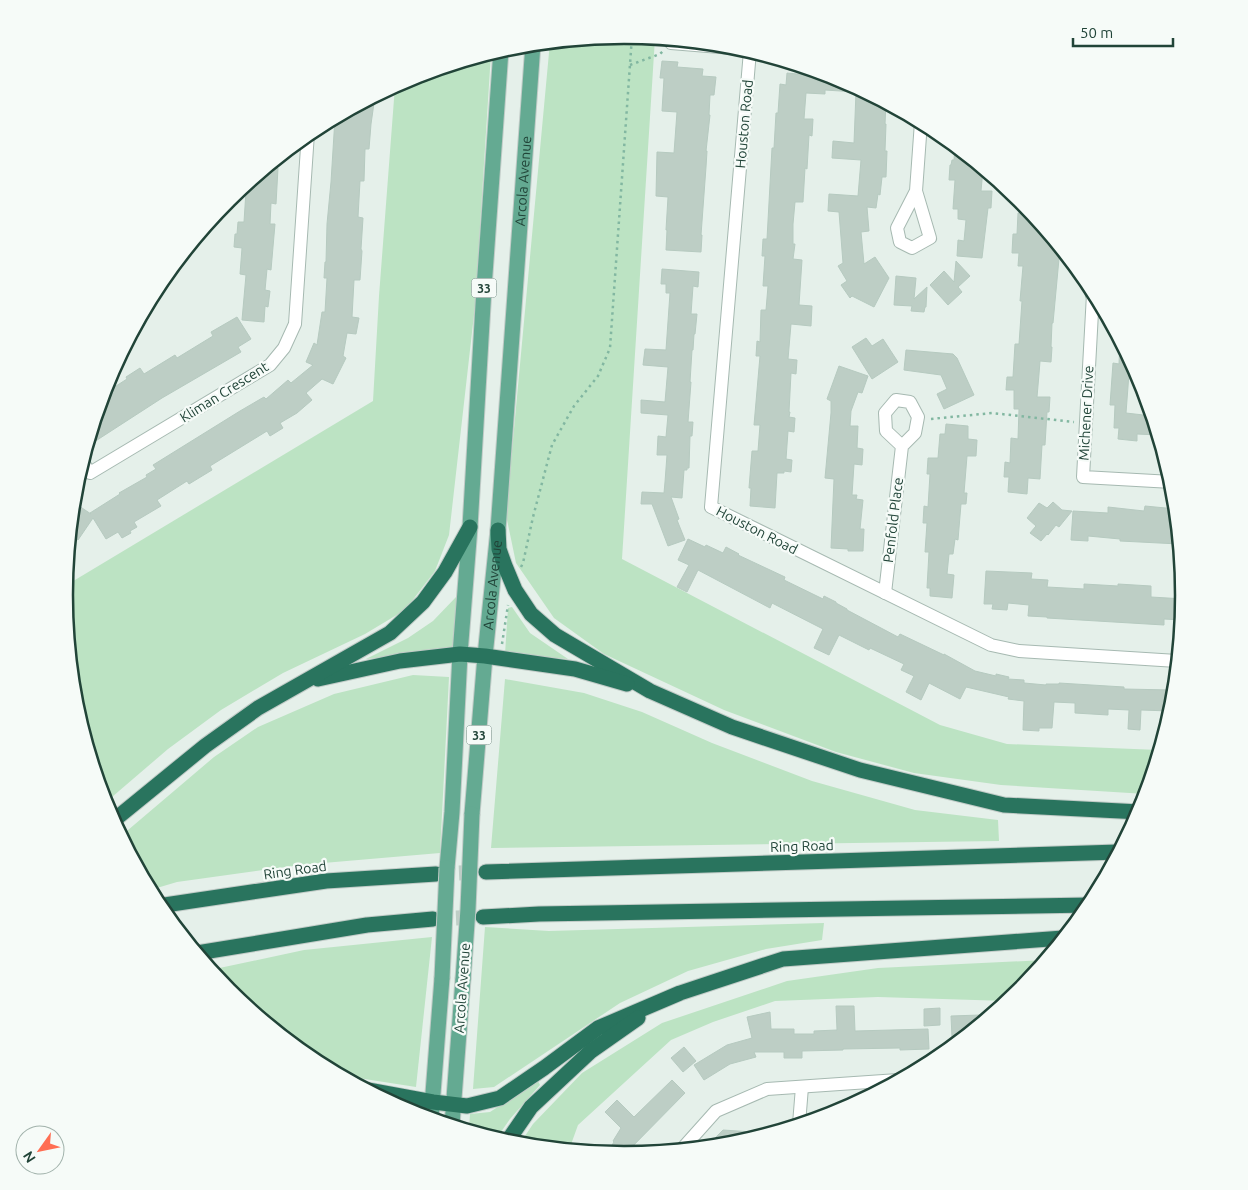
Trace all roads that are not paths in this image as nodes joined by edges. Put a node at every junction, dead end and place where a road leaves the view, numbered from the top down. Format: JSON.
{"nodes":[{"id":1,"x":532,"y":51,"type":"edge"},
{"id":2,"x":500,"y":58,"type":"edge"},
{"id":3,"x":749,"y":58,"type":"edge"},
{"id":4,"x":920,"y":131,"type":"edge"},
{"id":5,"x":307,"y":145,"type":"edge"},
{"id":6,"x":916,"y":191,"type":"dead end"},
{"id":7,"x":1093,"y":307,"type":"edge"},
{"id":8,"x":902,"y":446,"type":"junction"},
{"id":9,"x":88,"y":469,"type":"edge"},
{"id":10,"x":1164,"y":482,"type":"edge"},
{"id":11,"x":470,"y":527,"type":"junction"},
{"id":12,"x":498,"y":530,"type":"junction"},
{"id":13,"x":885,"y":593,"type":"junction"},
{"id":14,"x":460,"y":654,"type":"junction"},
{"id":15,"x":493,"y":656,"type":"junction"},
{"id":16,"x":1172,"y":661,"type":"edge"},
{"id":17,"x":304,"y":681,"type":"junction"},
{"id":18,"x":650,"y":691,"type":"junction"},
{"id":19,"x":1130,"y":812,"type":"edge"},
{"id":20,"x":120,"y":816,"type":"edge"},
{"id":21,"x":1111,"y":852,"type":"edge"},
{"id":22,"x":486,"y":872,"type":"tunnel mouth"},
{"id":23,"x":436,"y":874,"type":"tunnel mouth"},
{"id":24,"x":168,"y":904,"type":"edge"},
{"id":25,"x":1079,"y":905,"type":"edge"},
{"id":26,"x":483,"y":917,"type":"tunnel mouth"},
{"id":27,"x":433,"y":919,"type":"tunnel mouth"},
{"id":28,"x":1054,"y":939,"type":"edge"},
{"id":29,"x":205,"y":952,"type":"edge"},
{"id":30,"x":680,"y":993,"type":"junction"},
{"id":31,"x":883,"y":1081,"type":"edge"},
{"id":32,"x":802,"y":1087,"type":"junction"},
{"id":33,"x":392,"y":1094,"type":"edge"},
{"id":34,"x":433,"y":1102,"type":"junction"},
{"id":35,"x":454,"y":1105,"type":"junction"},
{"id":36,"x":432,"y":1111,"type":"edge"},
{"id":37,"x":800,"y":1117,"type":"edge"},
{"id":38,"x":453,"y":1119,"type":"edge"},
{"id":39,"x":512,"y":1135,"type":"edge"},
{"id":40,"x":688,"y":1143,"type":"edge"}],
"edges":[{"from":1,"to":12,"type":"main road","name":"Arcola Avenue","number":"33"},
{"from":2,"to":11,"type":"main road","name":"Arcola Avenue","number":"33"},
{"from":3,"to":13,"type":"street","name":"Houston Road"},
{"from":4,"to":6,"type":"street"},
{"from":5,"to":9,"type":"street","name":"Kliman Crescent"},
{"from":7,"to":10,"type":"street","name":"Michener Drive"},
{"from":8,"to":8,"type":"street","name":"Penfold Place"},
{"from":8,"to":13,"type":"street","name":"Penfold Place"},
{"from":11,"to":14,"type":"main road","name":"Arcola Avenue","number":"33"},
{"from":11,"to":17,"type":"highway"},
{"from":12,"to":15,"type":"main road","name":"Arcola Avenue","number":"33"},
{"from":12,"to":18,"type":"highway"},
{"from":13,"to":16,"type":"street","name":"Houston Road"},
{"from":14,"to":15,"type":"highway"},
{"from":14,"to":17,"type":"highway"},
{"from":14,"to":34,"type":"main road","name":"Arcola Avenue","number":"33","bridge":true},
{"from":15,"to":18,"type":"highway"},
{"from":15,"to":35,"type":"main road","name":"Arcola Avenue","number":"33","bridge":true},
{"from":17,"to":20,"type":"highway"},
{"from":18,"to":19,"type":"highway"},
{"from":21,"to":22,"type":"highway","name":"Ring Road"},
{"from":23,"to":24,"type":"highway","name":"Ring Road"},
{"from":25,"to":26,"type":"highway"},
{"from":27,"to":29,"type":"highway"},
{"from":28,"to":30,"type":"highway"},
{"from":30,"to":35,"type":"highway"},
{"from":30,"to":39,"type":"highway"},
{"from":31,"to":32,"type":"street"},
{"from":32,"to":37,"type":"street"},
{"from":32,"to":40,"type":"street"},
{"from":33,"to":34,"type":"highway"},
{"from":34,"to":35,"type":"highway"},
{"from":34,"to":36,"type":"main road","name":"Arcola Avenue","number":"33"},
{"from":35,"to":38,"type":"main road","name":"Arcola Avenue","number":"33"}]}
